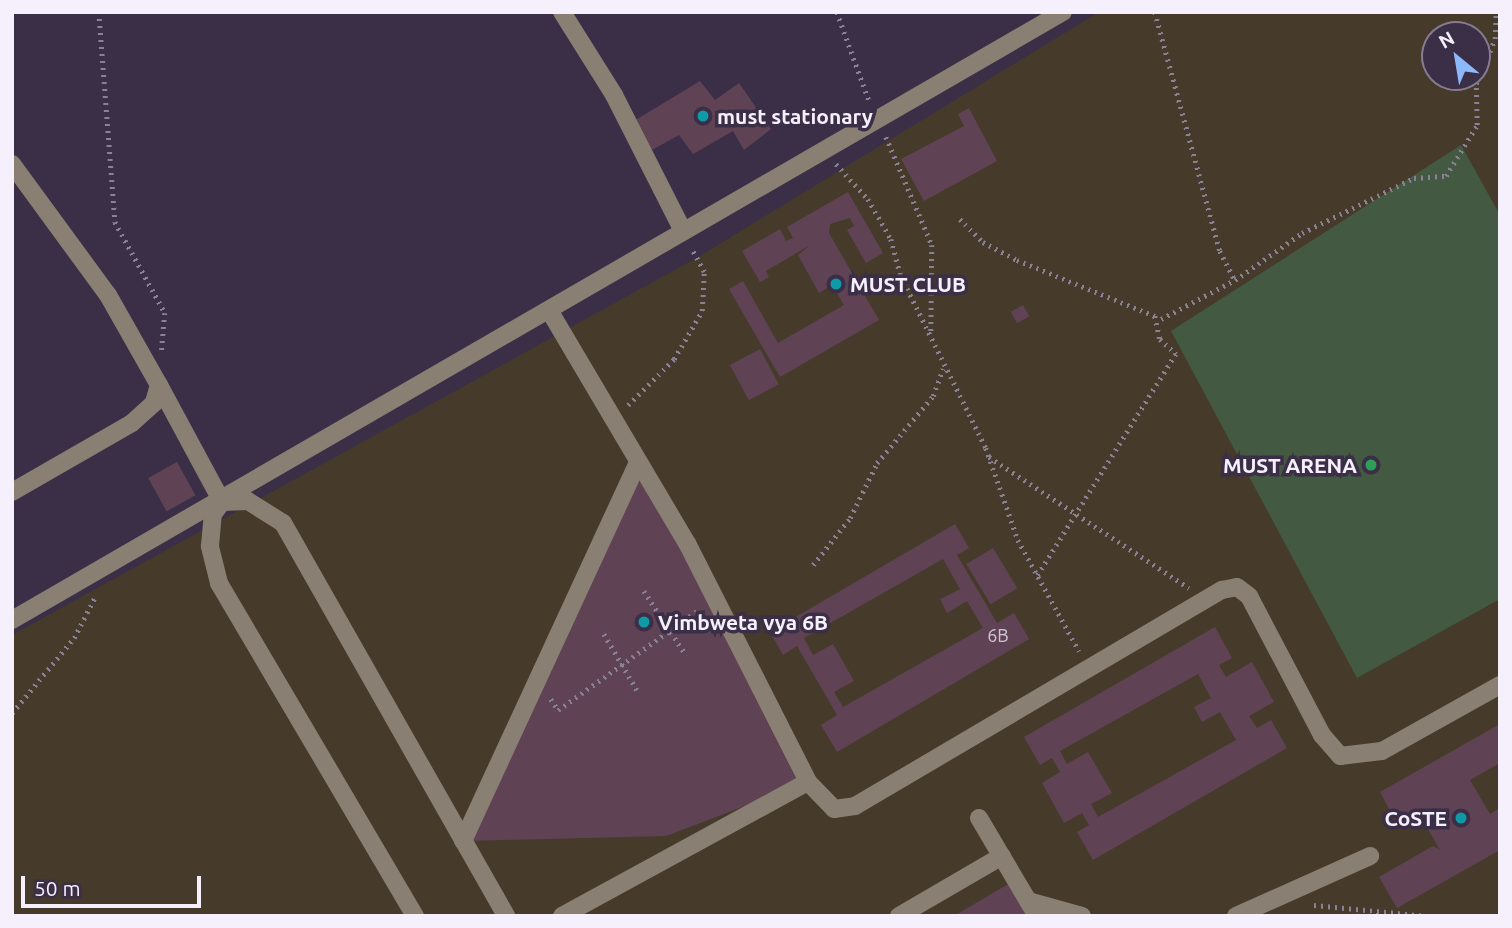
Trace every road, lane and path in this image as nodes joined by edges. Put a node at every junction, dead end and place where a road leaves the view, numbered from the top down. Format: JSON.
{"nodes":[{"id":1,"x":99,"y":12,"type":"edge"},
{"id":2,"x":562,"y":12,"type":"edge"},
{"id":3,"x":837,"y":12,"type":"edge"},
{"id":4,"x":1063,"y":12,"type":"edge"},
{"id":5,"x":1155,"y":12,"type":"edge"},
{"id":6,"x":1496,"y":12,"type":"edge"},
{"id":7,"x":876,"y":118,"type":"junction"},
{"id":8,"x":824,"y":150,"type":"junction"},
{"id":9,"x":12,"y":164,"type":"edge"},
{"id":10,"x":960,"y":219,"type":"dead end"},
{"id":11,"x":683,"y":231,"type":"junction"},
{"id":12,"x":1235,"y":280,"type":"junction"},
{"id":13,"x":549,"y":310,"type":"junction"},
{"id":14,"x":1161,"y":319,"type":"junction"},
{"id":15,"x":930,"y":336,"type":"junction"},
{"id":16,"x":150,"y":368,"type":"junction"},
{"id":17,"x":944,"y":369,"type":"junction"},
{"id":18,"x":159,"y":385,"type":"junction"},
{"id":19,"x":616,"y":423,"type":"junction"},
{"id":20,"x":988,"y":457,"type":"junction"},
{"id":21,"x":638,"y":463,"type":"junction"},
{"id":22,"x":12,"y":492,"type":"edge"},
{"id":23,"x":222,"y":502,"type":"junction"},
{"id":24,"x":1078,"y":514,"type":"junction"},
{"id":25,"x":813,"y":565,"type":"dead end"},
{"id":26,"x":106,"y":568,"type":"junction"},
{"id":27,"x":1038,"y":575,"type":"junction"},
{"id":28,"x":644,"y":591,"type":"dead end"},
{"id":29,"x":716,"y":598,"type":"junction"},
{"id":30,"x":1206,"y":599,"type":"junction"},
{"id":31,"x":12,"y":620,"type":"edge"},
{"id":32,"x":667,"y":632,"type":"junction"},
{"id":33,"x":604,"y":634,"type":"dead end"},
{"id":34,"x":686,"y":655,"type":"dead end"},
{"id":35,"x":623,"y":664,"type":"junction"},
{"id":36,"x":1089,"y":670,"type":"junction"},
{"id":37,"x":538,"y":677,"type":"junction"},
{"id":38,"x":1500,"y":685,"type":"edge"},
{"id":39,"x":637,"y":690,"type":"dead end"},
{"id":40,"x":12,"y":713,"type":"edge"},
{"id":41,"x":808,"y":782,"type":"junction"},
{"id":42,"x":979,"y":818,"type":"dead end"},
{"id":43,"x":463,"y":841,"type":"junction"},
{"id":44,"x":1002,"y":856,"type":"junction"},
{"id":45,"x":1370,"y":856,"type":"dead end"},
{"id":46,"x":1301,"y":905,"type":"dead end"},
{"id":47,"x":1033,"y":909,"type":"edge"},
{"id":48,"x":415,"y":916,"type":"edge"},
{"id":49,"x":506,"y":916,"type":"edge"},
{"id":50,"x":562,"y":916,"type":"edge"},
{"id":51,"x":899,"y":916,"type":"edge"},
{"id":52,"x":1082,"y":916,"type":"edge"},
{"id":53,"x":1236,"y":916,"type":"edge"},
{"id":54,"x":1429,"y":916,"type":"edge"}],
"edges":[{"from":1,"to":16,"type":"path"},
{"from":2,"to":11,"type":"street"},
{"from":3,"to":7,"type":"path"},
{"from":4,"to":7,"type":"street"},
{"from":5,"to":12,"type":"path"},
{"from":6,"to":12,"type":"path"},
{"from":7,"to":8,"type":"street"},
{"from":7,"to":15,"type":"path"},
{"from":8,"to":11,"type":"street"},
{"from":8,"to":15,"type":"path"},
{"from":9,"to":16,"type":"street"},
{"from":10,"to":14,"type":"path"},
{"from":11,"to":13,"type":"street"},
{"from":11,"to":19,"type":"path"},
{"from":12,"to":14,"type":"path"},
{"from":13,"to":19,"type":"street"},
{"from":13,"to":23,"type":"street"},
{"from":14,"to":24,"type":"path"},
{"from":15,"to":17,"type":"path"},
{"from":16,"to":18,"type":"street"},
{"from":17,"to":20,"type":"path"},
{"from":17,"to":25,"type":"path"},
{"from":18,"to":22,"type":"street"},
{"from":18,"to":23,"type":"street"},
{"from":19,"to":21,"type":"street"},
{"from":20,"to":24,"type":"path"},
{"from":20,"to":27,"type":"path"},
{"from":21,"to":29,"type":"street"},
{"from":21,"to":37,"type":"street"},
{"from":23,"to":26,"type":"street"},
{"from":23,"to":43,"type":"street"},
{"from":23,"to":48,"type":"street"},
{"from":24,"to":27,"type":"path"},
{"from":24,"to":30,"type":"path"},
{"from":26,"to":31,"type":"street"},
{"from":26,"to":40,"type":"path"},
{"from":27,"to":36,"type":"path"},
{"from":28,"to":32,"type":"path"},
{"from":29,"to":32,"type":"path"},
{"from":29,"to":41,"type":"street"},
{"from":30,"to":36,"type":"street"},
{"from":30,"to":38,"type":"street"},
{"from":32,"to":34,"type":"path"},
{"from":32,"to":35,"type":"path"},
{"from":33,"to":35,"type":"path"},
{"from":35,"to":37,"type":"path"},
{"from":35,"to":39,"type":"path"},
{"from":36,"to":41,"type":"street"},
{"from":37,"to":43,"type":"street"},
{"from":41,"to":50,"type":"street"},
{"from":42,"to":44,"type":"street"},
{"from":43,"to":49,"type":"street"},
{"from":44,"to":47,"type":"street"},
{"from":44,"to":51,"type":"street"},
{"from":45,"to":53,"type":"street"},
{"from":46,"to":54,"type":"path"},
{"from":47,"to":52,"type":"street"}]}
